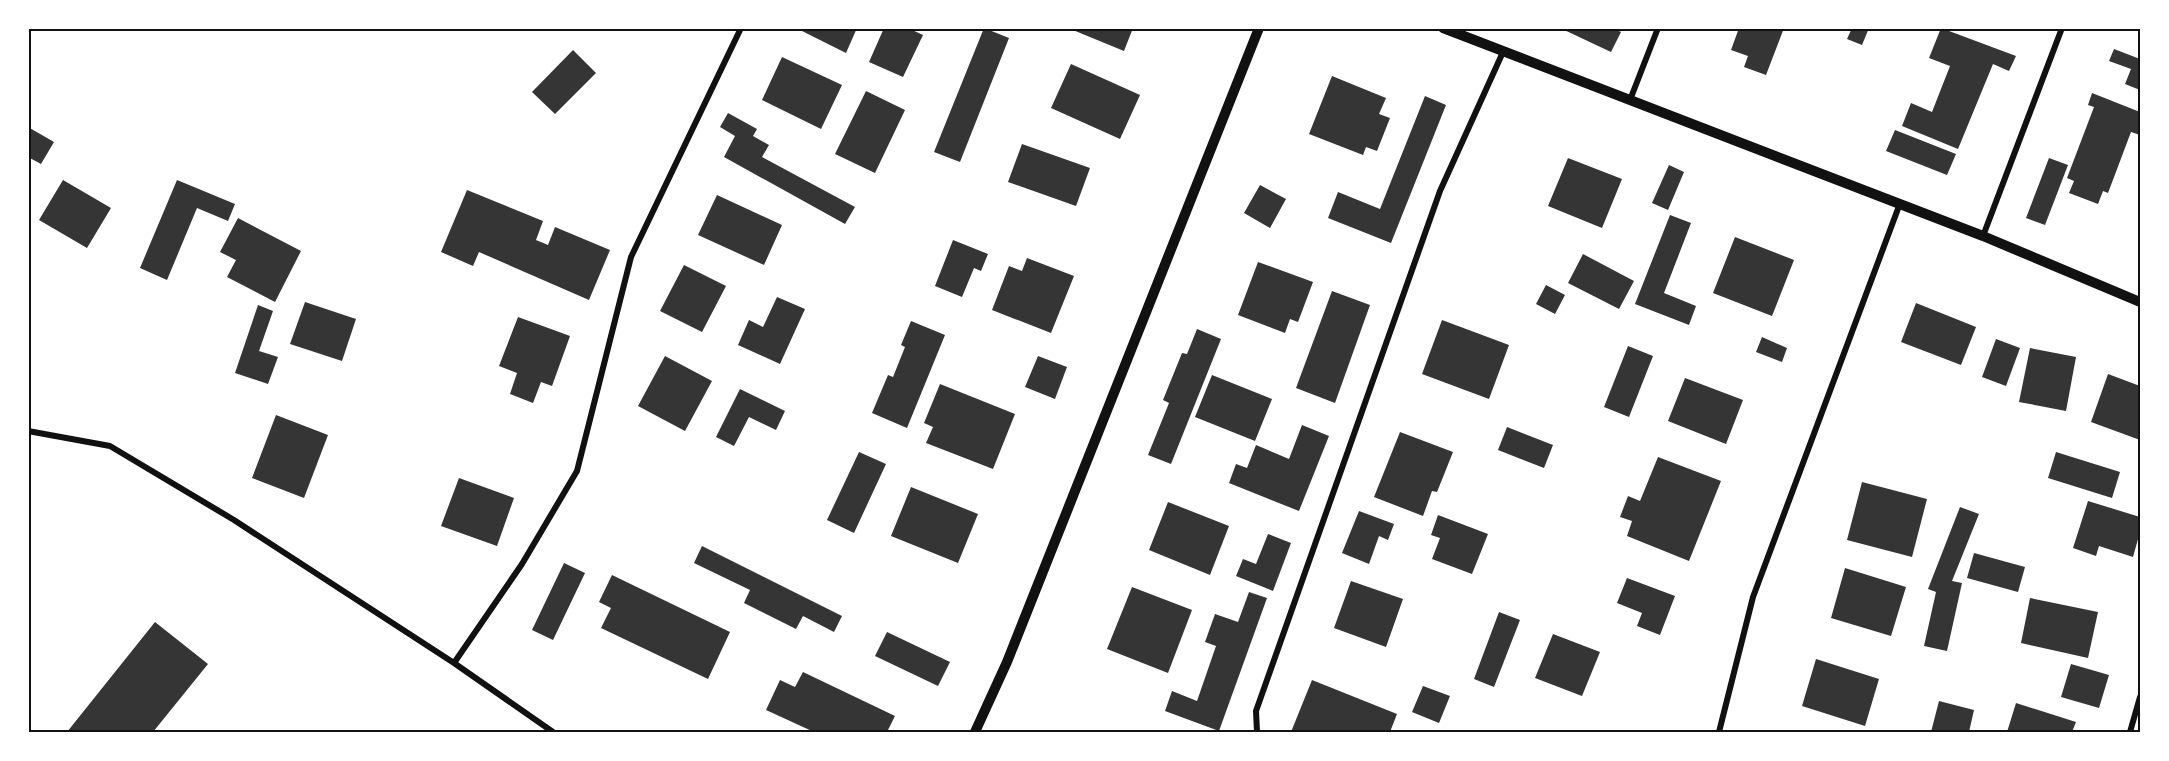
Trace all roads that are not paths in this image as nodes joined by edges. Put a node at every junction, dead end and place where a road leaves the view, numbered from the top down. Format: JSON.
{"nodes":[{"id":1,"x":741,"y":28,"type":"edge"},
{"id":2,"x":1259,"y":28,"type":"edge"},
{"id":3,"x":1443,"y":28,"type":"edge"},
{"id":4,"x":1658,"y":28,"type":"edge"},
{"id":5,"x":2062,"y":28,"type":"edge"},
{"id":6,"x":1503,"y":52,"type":"junction"},
{"id":7,"x":1630,"y":100,"type":"junction"},
{"id":8,"x":1899,"y":206,"type":"junction"},
{"id":9,"x":1983,"y":236,"type":"junction"},
{"id":10,"x":2140,"y":302,"type":"edge"},
{"id":11,"x":28,"y":431,"type":"edge"},
{"id":12,"x":454,"y":663,"type":"junction"},
{"id":13,"x":2140,"y":697,"type":"edge"},
{"id":14,"x":553,"y":732,"type":"edge"},
{"id":15,"x":975,"y":732,"type":"edge"},
{"id":16,"x":1257,"y":732,"type":"edge"},
{"id":17,"x":1719,"y":732,"type":"edge"},
{"id":18,"x":2130,"y":732,"type":"edge"}],
"edges":[{"from":1,"to":12,"type":"street"},
{"from":2,"to":15,"type":"street"},
{"from":3,"to":6,"type":"street"},
{"from":4,"to":7,"type":"street"},
{"from":5,"to":9,"type":"street"},
{"from":6,"to":7,"type":"street"},
{"from":6,"to":16,"type":"street"},
{"from":7,"to":8,"type":"street"},
{"from":8,"to":9,"type":"street"},
{"from":8,"to":17,"type":"street"},
{"from":9,"to":10,"type":"street"},
{"from":11,"to":12,"type":"street"},
{"from":12,"to":14,"type":"street"},
{"from":13,"to":18,"type":"street"}]}
